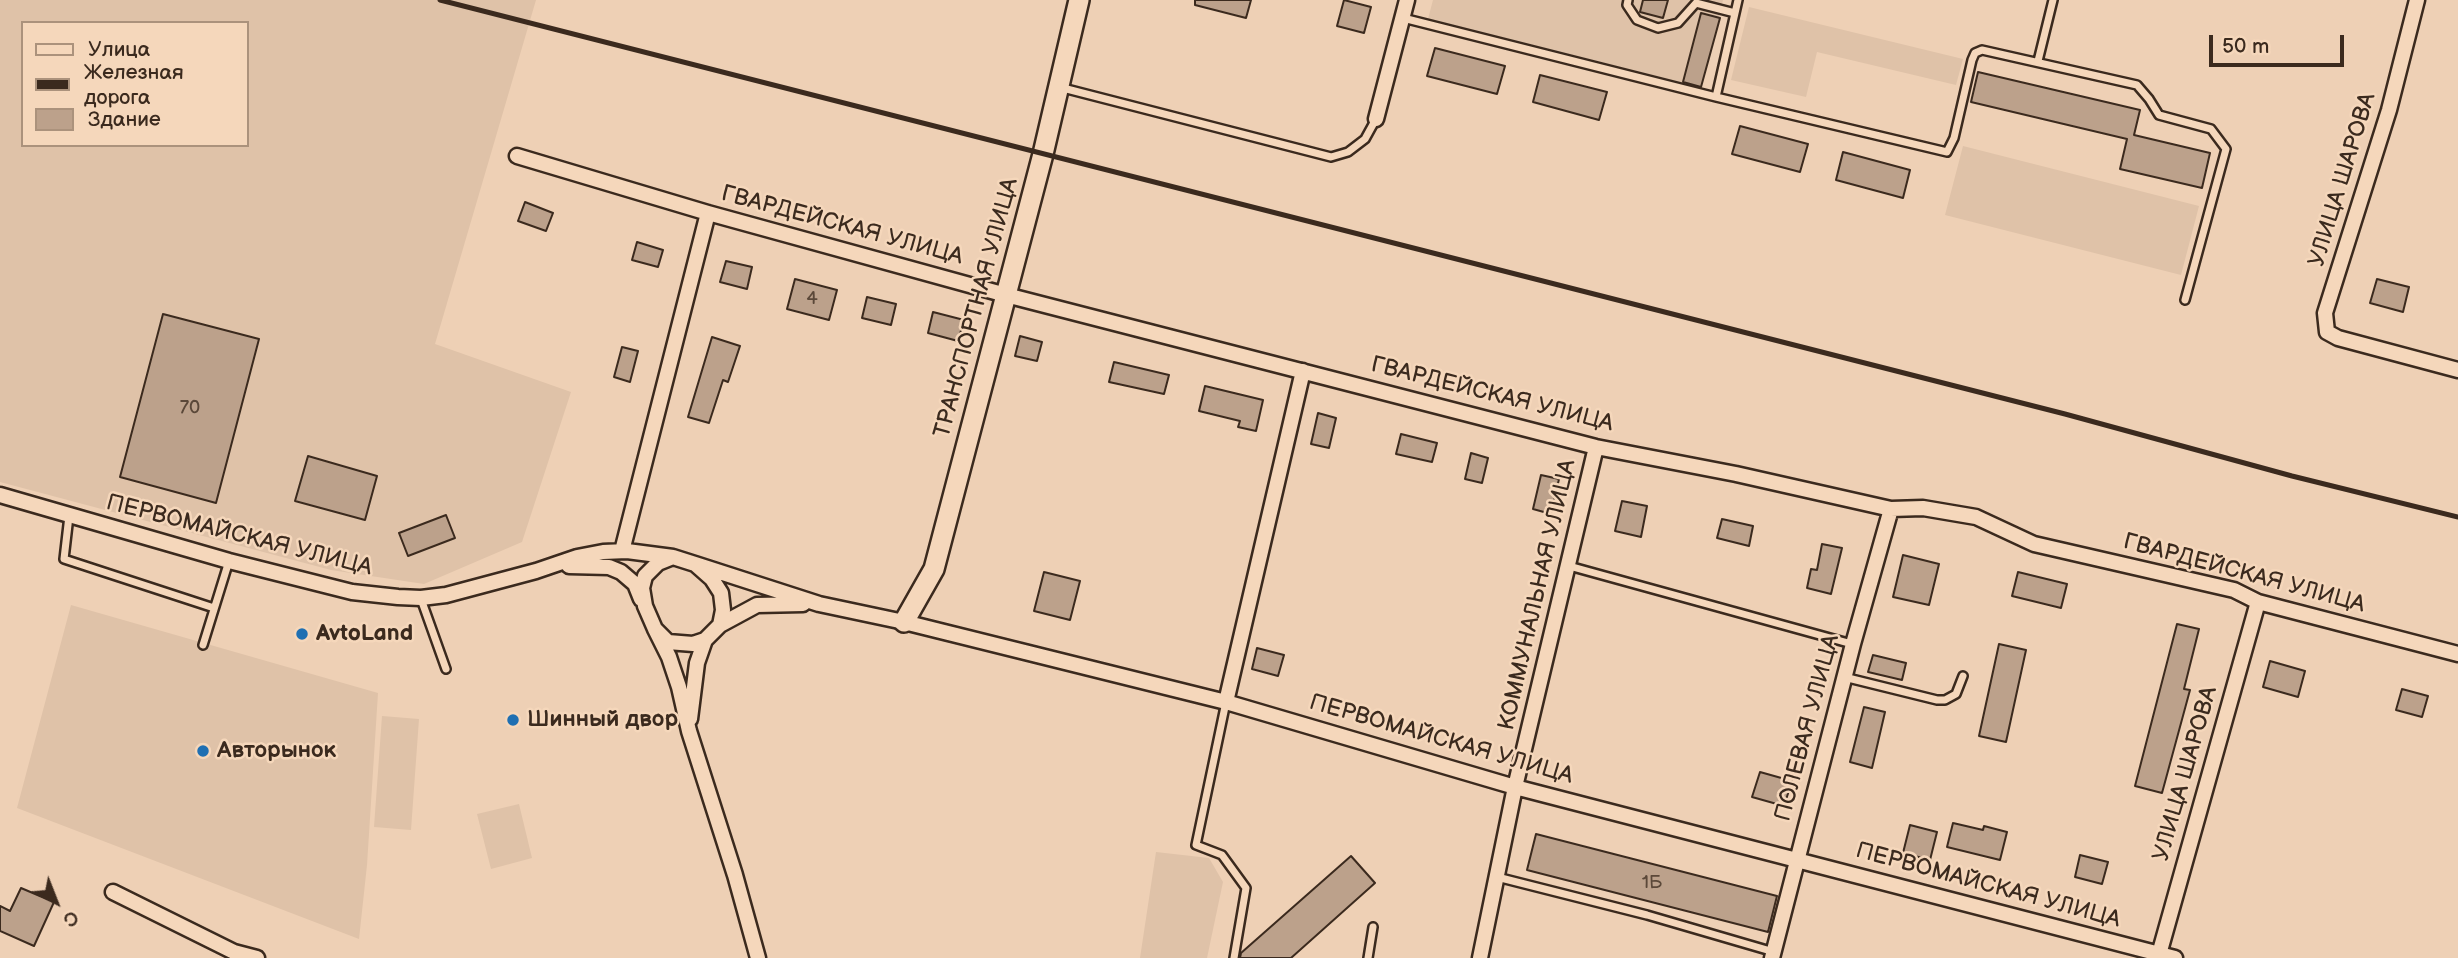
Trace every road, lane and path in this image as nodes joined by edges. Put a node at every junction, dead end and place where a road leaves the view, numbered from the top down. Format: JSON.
{"nodes":[{"id":1,"x":1079,"y":0,"type":"edge"},
{"id":2,"x":1408,"y":0,"type":"edge"},
{"id":3,"x":1628,"y":0,"type":"edge"},
{"id":4,"x":1738,"y":0,"type":"edge"},
{"id":5,"x":2053,"y":0,"type":"edge"},
{"id":6,"x":2417,"y":0,"type":"edge"},
{"id":7,"x":1735,"y":13,"type":"junction"},
{"id":8,"x":1403,"y":18,"type":"junction"},
{"id":9,"x":2038,"y":61,"type":"junction"},
{"id":10,"x":1058,"y":87,"type":"junction"},
{"id":11,"x":1716,"y":97,"type":"junction"},
{"id":12,"x":1376,"y":119,"type":"joint"},
{"id":13,"x":517,"y":156,"type":"dead end"},
{"id":14,"x":708,"y":213,"type":"junction"},
{"id":15,"x":1006,"y":295,"type":"junction"},
{"id":16,"x":2185,"y":300,"type":"dead end"},
{"id":17,"x":1303,"y":370,"type":"junction"},
{"id":18,"x":2458,"y":370,"type":"edge"},
{"id":19,"x":1596,"y":447,"type":"junction"},
{"id":20,"x":0,"y":495,"type":"edge"},
{"id":21,"x":1891,"y":509,"type":"junction"},
{"id":22,"x":69,"y":516,"type":"junction"},
{"id":23,"x":622,"y":551,"type":"junction"},
{"id":24,"x":673,"y":557,"type":"junction"},
{"id":25,"x":229,"y":561,"type":"junction"},
{"id":26,"x":695,"y":564,"type":"junction"},
{"id":27,"x":1569,"y":566,"type":"junction"},
{"id":28,"x":536,"y":571,"type":"junction"},
{"id":29,"x":421,"y":598,"type":"junction"},
{"id":30,"x":2258,"y":602,"type":"junction"},
{"id":31,"x":819,"y":604,"type":"junction"},
{"id":32,"x":645,"y":606,"type":"junction"},
{"id":33,"x":214,"y":608,"type":"junction"},
{"id":34,"x":904,"y":622,"type":"junction"},
{"id":35,"x":720,"y":625,"type":"junction"},
{"id":36,"x":655,"y":629,"type":"junction"},
{"id":37,"x":705,"y":640,"type":"junction"},
{"id":38,"x":203,"y":645,"type":"dead end"},
{"id":39,"x":1853,"y":645,"type":"junction"},
{"id":40,"x":2458,"y":654,"type":"edge"},
{"id":41,"x":446,"y":669,"type":"dead end"},
{"id":42,"x":1963,"y":676,"type":"dead end"},
{"id":43,"x":1844,"y":677,"type":"junction"},
{"id":44,"x":1226,"y":702,"type":"junction"},
{"id":45,"x":689,"y":731,"type":"junction"},
{"id":46,"x":1516,"y":787,"type":"junction"},
{"id":47,"x":1797,"y":860,"type":"junction"},
{"id":48,"x":1497,"y":877,"type":"junction"},
{"id":49,"x":113,"y":892,"type":"dead end"},
{"id":50,"x":1373,"y":927,"type":"dead end"},
{"id":51,"x":1773,"y":955,"type":"edge"},
{"id":52,"x":2159,"y":956,"type":"edge"},
{"id":53,"x":257,"y":958,"type":"edge"},
{"id":54,"x":758,"y":958,"type":"edge"},
{"id":55,"x":1234,"y":958,"type":"edge"},
{"id":56,"x":1368,"y":958,"type":"edge"},
{"id":57,"x":1479,"y":958,"type":"edge"},
{"id":58,"x":2175,"y":958,"type":"edge"}],
"edges":[{"from":1,"to":10,"type":"street","name":"ТРАНСПОРТНАЯ УЛИЦА"},
{"from":2,"to":8,"type":"street"},
{"from":3,"to":7,"type":"lane"},
{"from":4,"to":7,"type":"lane"},
{"from":5,"to":9,"type":"lane"},
{"from":6,"to":18,"type":"street","name":"УЛИЦА ШАРОВА"},
{"from":7,"to":11,"type":"lane"},
{"from":8,"to":11,"type":"lane"},
{"from":8,"to":12,"type":"street"},
{"from":9,"to":11,"type":"lane"},
{"from":9,"to":16,"type":"lane"},
{"from":10,"to":12,"type":"lane"},
{"from":10,"to":15,"type":"street","name":"ТРАНСПОРТНАЯ УЛИЦА"},
{"from":13,"to":14,"type":"street","name":"ГВАРДЕЙСКАЯ УЛИЦА"},
{"from":14,"to":15,"type":"street","name":"ГВАРДЕЙСКАЯ УЛИЦА"},
{"from":14,"to":23,"type":"street"},
{"from":15,"to":17,"type":"street","name":"ГВАРДЕЙСКАЯ УЛИЦА"},
{"from":15,"to":34,"type":"street","name":"ТРАНСПОРТНАЯ УЛИЦА"},
{"from":17,"to":19,"type":"street","name":"ГВАРДЕЙСКАЯ УЛИЦА"},
{"from":17,"to":44,"type":"street"},
{"from":19,"to":21,"type":"street","name":"ГВАРДЕЙСКАЯ УЛИЦА"},
{"from":19,"to":27,"type":"street","name":"КОММУНАЛЬНАЯ УЛИЦА"},
{"from":20,"to":22,"type":"street","name":"ПЕРВОМАЙСКАЯ УЛИЦА"},
{"from":21,"to":30,"type":"street","name":"ГВАРДЕЙСКАЯ УЛИЦА"},
{"from":21,"to":39,"type":"street","name":"ПОЛЕВАЯ УЛИЦА"},
{"from":22,"to":25,"type":"street","name":"ПЕРВОМАЙСКАЯ УЛИЦА"},
{"from":22,"to":33,"type":"lane"},
{"from":23,"to":24,"type":"street","name":"ПЕРВОМАЙСКАЯ УЛИЦА"},
{"from":23,"to":28,"type":"street","name":"ПЕРВОМАЙСКАЯ УЛИЦА"},
{"from":24,"to":26,"type":"street"},
{"from":24,"to":32,"type":"street"},
{"from":25,"to":29,"type":"street","name":"ПЕРВОМАЙСКАЯ УЛИЦА"},
{"from":25,"to":33,"type":"lane"},
{"from":26,"to":31,"type":"street","name":"ПЕРВОМАЙСКАЯ УЛИЦА"},
{"from":26,"to":35,"type":"street"},
{"from":27,"to":39,"type":"lane"},
{"from":27,"to":46,"type":"street","name":"КОММУНАЛЬНАЯ УЛИЦА"},
{"from":28,"to":29,"type":"street","name":"ПЕРВОМАЙСКАЯ УЛИЦА"},
{"from":28,"to":32,"type":"street"},
{"from":29,"to":41,"type":"lane"},
{"from":30,"to":40,"type":"street","name":"ГВАРДЕЙСКАЯ УЛИЦА"},
{"from":30,"to":52,"type":"street","name":"УЛИЦА ШАРОВА"},
{"from":31,"to":34,"type":"street","name":"ПЕРВОМАЙСКАЯ УЛИЦА"},
{"from":31,"to":35,"type":"street"},
{"from":32,"to":36,"type":"street"},
{"from":33,"to":38,"type":"lane"},
{"from":34,"to":44,"type":"street","name":"ПЕРВОМАЙСКАЯ УЛИЦА"},
{"from":35,"to":37,"type":"street"},
{"from":36,"to":37,"type":"street"},
{"from":36,"to":45,"type":"street"},
{"from":37,"to":45,"type":"street"},
{"from":39,"to":43,"type":"street","name":"ПОЛЕВАЯ УЛИЦА"},
{"from":42,"to":43,"type":"lane"},
{"from":43,"to":47,"type":"street","name":"ПОЛЕВАЯ УЛИЦА"},
{"from":44,"to":46,"type":"street","name":"ПЕРВОМАЙСКАЯ УЛИЦА"},
{"from":44,"to":55,"type":"lane"},
{"from":45,"to":54,"type":"street"},
{"from":46,"to":47,"type":"street","name":"ПЕРВОМАЙСКАЯ УЛИЦА"},
{"from":46,"to":48,"type":"street","name":"КОММУНАЛЬНАЯ УЛИЦА"},
{"from":47,"to":51,"type":"street","name":"ПОЛЕВАЯ УЛИЦА"},
{"from":47,"to":52,"type":"street","name":"ПЕРВОМАЙСКАЯ УЛИЦА"},
{"from":48,"to":51,"type":"lane"},
{"from":48,"to":57,"type":"street","name":"КОММУНАЛЬНАЯ УЛИЦА"},
{"from":49,"to":53,"type":"street"},
{"from":50,"to":56,"type":"lane"},
{"from":52,"to":58,"type":"street","name":"ПЕРВОМАЙСКАЯ УЛИЦА"}]}
